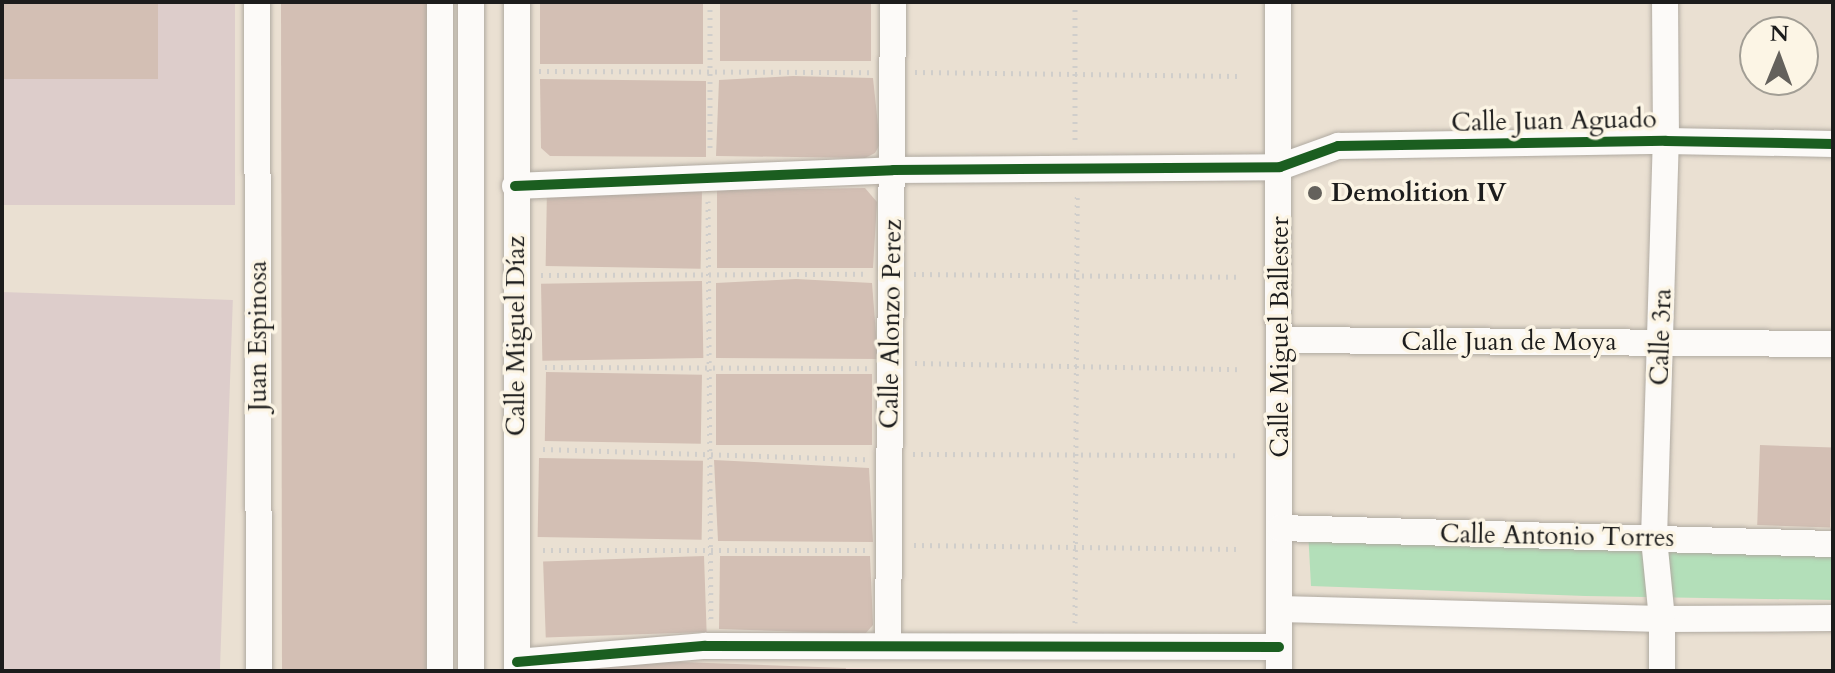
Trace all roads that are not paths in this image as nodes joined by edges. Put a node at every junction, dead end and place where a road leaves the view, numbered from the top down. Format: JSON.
{"nodes":[{"id":1,"x":257,"y":2,"type":"edge"},
{"id":2,"x":440,"y":2,"type":"edge"},
{"id":3,"x":471,"y":2,"type":"edge"},
{"id":4,"x":517,"y":2,"type":"edge"},
{"id":5,"x":893,"y":2,"type":"edge"},
{"id":6,"x":1278,"y":2,"type":"edge"},
{"id":7,"x":1665,"y":2,"type":"edge"},
{"id":8,"x":1666,"y":141,"type":"junction"},
{"id":9,"x":1833,"y":144,"type":"edge"},
{"id":10,"x":1280,"y":167,"type":"junction"},
{"id":11,"x":893,"y":170,"type":"junction"},
{"id":12,"x":515,"y":186,"type":"junction"},
{"id":13,"x":1280,"y":340,"type":"junction"},
{"id":14,"x":1661,"y":343,"type":"junction"},
{"id":15,"x":1833,"y":344,"type":"edge"},
{"id":16,"x":1280,"y":528,"type":"junction"},
{"id":17,"x":1654,"y":539,"type":"junction"},
{"id":18,"x":1833,"y":544,"type":"edge"},
{"id":19,"x":1280,"y":609,"type":"junction"},
{"id":20,"x":1833,"y":618,"type":"edge"},
{"id":21,"x":1662,"y":619,"type":"junction"},
{"id":22,"x":888,"y":646,"type":"junction"},
{"id":23,"x":1279,"y":659,"type":"edge"},
{"id":24,"x":517,"y":666,"type":"edge"},
{"id":25,"x":259,"y":671,"type":"edge"},
{"id":26,"x":440,"y":671,"type":"edge"},
{"id":27,"x":471,"y":671,"type":"edge"},
{"id":28,"x":1662,"y":671,"type":"edge"}],
"edges":[{"from":1,"to":25,"type":"street","name":"Juan Espinosa"},
{"from":2,"to":26,"type":"street"},
{"from":3,"to":27,"type":"street","name":"Calle Miguel Díaz"},
{"from":4,"to":12,"type":"street","name":"Calle Miguel Díaz"},
{"from":5,"to":11,"type":"street","name":"Calle Alonzo Perez"},
{"from":6,"to":10,"type":"street","name":"Calle Miguel Ballester"},
{"from":7,"to":8,"type":"street","name":"Calle 3ra"},
{"from":8,"to":9,"type":"street","name":"Calle Juan Aguado"},
{"from":8,"to":10,"type":"street","name":"Calle Juan Aguado"},
{"from":8,"to":14,"type":"street","name":"Calle 3ra"},
{"from":10,"to":11,"type":"street","name":"Calle Juan Aguado"},
{"from":10,"to":13,"type":"street","name":"Calle Miguel Ballester"},
{"from":11,"to":12,"type":"street","name":"Calle Juan Aguado"},
{"from":11,"to":22,"type":"street","name":"Calle Alonzo Perez"},
{"from":12,"to":24,"type":"street","name":"Calle Miguel Díaz"},
{"from":13,"to":14,"type":"street","name":"Calle Juan de Moya"},
{"from":13,"to":16,"type":"street","name":"Calle Miguel Ballester"},
{"from":14,"to":15,"type":"street","name":"Calle Juan de Moya"},
{"from":14,"to":17,"type":"street","name":"Calle 3ra"},
{"from":16,"to":17,"type":"street","name":"Calle Antonio Torres"},
{"from":16,"to":19,"type":"street","name":"Calle Miguel Ballester"},
{"from":17,"to":18,"type":"street","name":"Calle Antonio Torres"},
{"from":17,"to":21,"type":"street","name":"Calle 3ra"},
{"from":19,"to":21,"type":"street"},
{"from":19,"to":23,"type":"street","name":"Calle Miguel Ballester"},
{"from":20,"to":21,"type":"street"},
{"from":21,"to":28,"type":"street","name":"Calle 3ra"},
{"from":22,"to":23,"type":"street"},
{"from":22,"to":24,"type":"street"}]}
